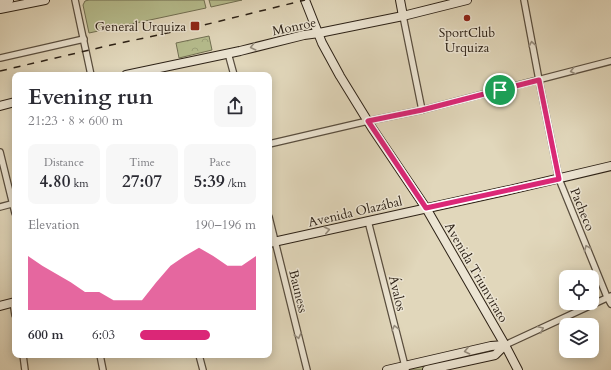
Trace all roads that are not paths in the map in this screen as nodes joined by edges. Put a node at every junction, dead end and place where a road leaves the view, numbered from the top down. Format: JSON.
{"nodes":[{"id":1,"x":9,"y":0,"type":"edge"},
{"id":2,"x":45,"y":0,"type":"edge"},
{"id":3,"x":75,"y":0,"type":"edge"},
{"id":4,"x":305,"y":0,"type":"edge"},
{"id":5,"x":400,"y":0,"type":"edge"},
{"id":6,"x":467,"y":0,"type":"edge"},
{"id":7,"x":524,"y":0,"type":"edge"},
{"id":8,"x":0,"y":2,"type":"edge"},
{"id":9,"x":0,"y":9,"type":"edge"},
{"id":10,"x":404,"y":16,"type":"junction"},
{"id":11,"x":318,"y":33,"type":"junction"},
{"id":12,"x":84,"y":39,"type":"junction"},
{"id":13,"x":228,"y":53,"type":"junction"},
{"id":14,"x":0,"y":58,"type":"edge"},
{"id":15,"x":611,"y":61,"type":"edge"},
{"id":16,"x":90,"y":72,"type":"edge"},
{"id":17,"x":140,"y":72,"type":"edge"},
{"id":18,"x":233,"y":72,"type":"edge"},
{"id":19,"x":539,"y":80,"type":"junction"},
{"id":20,"x":12,"y":103,"type":"edge"},
{"id":21,"x":0,"y":106,"type":"edge"},
{"id":22,"x":422,"y":110,"type":"junction"},
{"id":23,"x":368,"y":121,"type":"junction"},
{"id":24,"x":272,"y":143,"type":"edge"},
{"id":25,"x":0,"y":155,"type":"edge"},
{"id":26,"x":611,"y":166,"type":"edge"},
{"id":27,"x":559,"y":179,"type":"junction"},
{"id":28,"x":12,"y":196,"type":"edge"},
{"id":29,"x":12,"y":204,"type":"edge"},
{"id":30,"x":0,"y":207,"type":"edge"},
{"id":31,"x":426,"y":208,"type":"junction"},
{"id":32,"x":368,"y":221,"type":"junction"},
{"id":33,"x":272,"y":242,"type":"edge"},
{"id":34,"x":609,"y":296,"type":"edge"},
{"id":35,"x":12,"y":303,"type":"edge"},
{"id":36,"x":611,"y":304,"type":"edge"},
{"id":37,"x":0,"y":306,"type":"edge"},
{"id":38,"x":505,"y":346,"type":"junction"},
{"id":39,"x":24,"y":358,"type":"edge"},
{"id":40,"x":101,"y":358,"type":"edge"},
{"id":41,"x":200,"y":358,"type":"edge"},
{"id":42,"x":405,"y":368,"type":"edge"},
{"id":43,"x":26,"y":370,"type":"edge"},
{"id":44,"x":103,"y":370,"type":"edge"},
{"id":45,"x":203,"y":370,"type":"edge"},
{"id":46,"x":307,"y":370,"type":"edge"},
{"id":47,"x":387,"y":370,"type":"edge"},
{"id":48,"x":426,"y":370,"type":"edge"},
{"id":49,"x":518,"y":370,"type":"edge"}],
"edges":[{"from":1,"to":8,"type":"main road"},
{"from":2,"to":9,"type":"main road"},
{"from":3,"to":12,"type":"street"},
{"from":4,"to":11,"type":"main road","name":"Avenida Triunvirato"},
{"from":5,"to":10,"type":"main road"},
{"from":6,"to":10,"type":"main road","name":"Monroe"},
{"from":19,"to":7,"type":"street","name":"Pacheco","one_way":true},
{"from":10,"to":11,"type":"main road","name":"Monroe"},
{"from":10,"to":22,"type":"street"},
{"from":11,"to":13,"type":"main road","name":"Monroe","one_way":true},
{"from":11,"to":23,"type":"main road","name":"Avenida Triunvirato"},
{"from":12,"to":14,"type":"street"},
{"from":12,"to":16,"type":"street"},
{"from":13,"to":17,"type":"main road","name":"Monroe"},
{"from":13,"to":18,"type":"street"},
{"from":15,"to":19,"type":"street","one_way":true},
{"from":19,"to":22,"type":"street"},
{"from":19,"to":27,"type":"street","name":"Pacheco"},
{"from":20,"to":21,"type":"main road"},
{"from":22,"to":23,"type":"street"},
{"from":23,"to":24,"type":"street"},
{"from":23,"to":31,"type":"main road","name":"Avenida Triunvirato"},
{"from":25,"to":28,"type":"street"},
{"from":26,"to":27,"type":"main road","name":"Avenida Olazábal"},
{"from":27,"to":31,"type":"main road","name":"Avenida Olazábal"},
{"from":34,"to":27,"type":"street","name":"Pacheco","one_way":true},
{"from":29,"to":30,"type":"street"},
{"from":31,"to":32,"type":"main road","name":"Avenida Olazábal"},
{"from":31,"to":38,"type":"main road","name":"Avenida Triunvirato"},
{"from":33,"to":32,"type":"main road","name":"Avenida Olazábal","one_way":true},
{"from":42,"to":32,"type":"street","name":"Ávalos","one_way":true},
{"from":33,"to":46,"type":"street","name":"Bauness","one_way":true},
{"from":34,"to":36,"type":"street","name":"Pacheco"},
{"from":38,"to":34,"type":"street","one_way":true},
{"from":35,"to":37,"type":"main road"},
{"from":38,"to":42,"type":"main road","one_way":true},
{"from":38,"to":48,"type":"main road"},
{"from":38,"to":49,"type":"main road","name":"Avenida Triunvirato"},
{"from":39,"to":43,"type":"street"},
{"from":40,"to":44,"type":"street"},
{"from":41,"to":45,"type":"street"},
{"from":42,"to":47,"type":"main road"}]}
